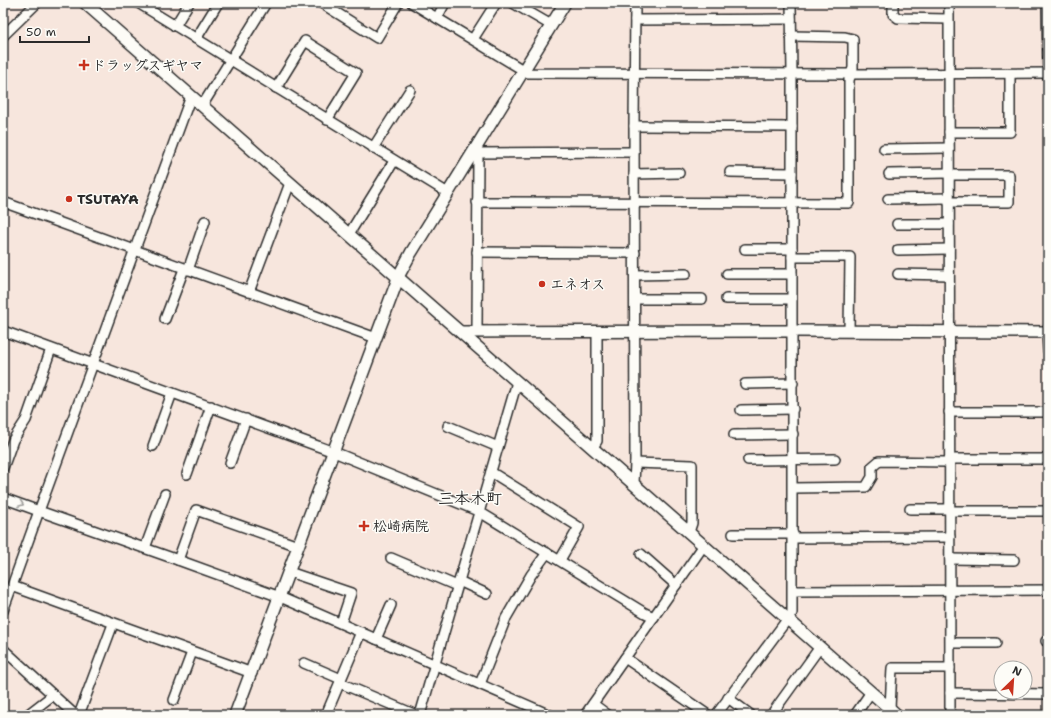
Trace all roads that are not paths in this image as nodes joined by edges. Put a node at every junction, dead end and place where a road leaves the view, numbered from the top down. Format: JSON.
{"nodes":[{"id":1,"x":37,"y":3,"type":"edge"},
{"id":2,"x":85,"y":3,"type":"edge"},
{"id":3,"x":138,"y":3,"type":"edge"},
{"id":4,"x":189,"y":3,"type":"edge"},
{"id":5,"x":218,"y":3,"type":"edge"},
{"id":6,"x":266,"y":3,"type":"edge"},
{"id":7,"x":321,"y":3,"type":"edge"},
{"id":8,"x":398,"y":3,"type":"edge"},
{"id":9,"x":412,"y":3,"type":"edge"},
{"id":10,"x":445,"y":3,"type":"edge"},
{"id":11,"x":496,"y":3,"type":"edge"},
{"id":12,"x":513,"y":3,"type":"edge"},
{"id":13,"x":565,"y":3,"type":"edge"},
{"id":14,"x":635,"y":3,"type":"edge"},
{"id":15,"x":791,"y":3,"type":"edge"},
{"id":16,"x":893,"y":3,"type":"edge"},
{"id":17,"x":948,"y":3,"type":"edge"},
{"id":18,"x":1047,"y":3,"type":"edge"},
{"id":19,"x":437,"y":18,"type":"junction"},
{"id":20,"x":791,"y":19,"type":"junction"},
{"id":21,"x":948,"y":19,"type":"junction"},
{"id":22,"x":635,"y":20,"type":"junction"},
{"id":23,"x":175,"y":26,"type":"junction"},
{"id":24,"x":551,"y":26,"type":"junction"},
{"id":25,"x":3,"y":36,"type":"edge"},
{"id":26,"x":791,"y":36,"type":"junction"},
{"id":27,"x":196,"y":39,"type":"junction"},
{"id":28,"x":473,"y":39,"type":"junction"},
{"id":29,"x":231,"y":59,"type":"junction"},
{"id":30,"x":523,"y":71,"type":"junction"},
{"id":31,"x":1048,"y":73,"type":"edge"},
{"id":32,"x":634,"y":74,"type":"junction"},
{"id":33,"x":792,"y":74,"type":"junction"},
{"id":34,"x":851,"y":74,"type":"junction"},
{"id":35,"x":949,"y":74,"type":"junction"},
{"id":36,"x":1010,"y":74,"type":"junction"},
{"id":37,"x":276,"y":88,"type":"junction"},
{"id":38,"x":410,"y":90,"type":"dead end"},
{"id":39,"x":191,"y":96,"type":"junction"},
{"id":40,"x":202,"y":106,"type":"junction"},
{"id":41,"x":327,"y":120,"type":"junction"},
{"id":42,"x":634,"y":126,"type":"junction"},
{"id":43,"x":792,"y":127,"type":"junction"},
{"id":44,"x":949,"y":132,"type":"junction"},
{"id":45,"x":373,"y":148,"type":"junction"},
{"id":46,"x":949,"y":148,"type":"junction"},
{"id":47,"x":884,"y":150,"type":"dead end"},
{"id":48,"x":476,"y":152,"type":"junction"},
{"id":49,"x":634,"y":152,"type":"junction"},
{"id":50,"x":394,"y":161,"type":"junction"},
{"id":51,"x":730,"y":172,"type":"dead end"},
{"id":52,"x":792,"y":173,"type":"junction"},
{"id":53,"x":634,"y":174,"type":"junction"},
{"id":54,"x":679,"y":174,"type":"dead end"},
{"id":55,"x":889,"y":174,"type":"dead end"},
{"id":56,"x":949,"y":174,"type":"junction"},
{"id":57,"x":290,"y":182,"type":"junction"},
{"id":58,"x":448,"y":193,"type":"junction"},
{"id":59,"x":888,"y":199,"type":"dead end"},
{"id":60,"x":949,"y":200,"type":"junction"},
{"id":61,"x":3,"y":202,"type":"edge"},
{"id":62,"x":477,"y":202,"type":"junction"},
{"id":63,"x":792,"y":202,"type":"junction"},
{"id":64,"x":634,"y":203,"type":"junction"},
{"id":65,"x":205,"y":221,"type":"dead end"},
{"id":66,"x":896,"y":224,"type":"dead end"},
{"id":67,"x":949,"y":224,"type":"junction"},
{"id":68,"x":349,"y":234,"type":"junction"},
{"id":69,"x":745,"y":249,"type":"dead end"},
{"id":70,"x":949,"y":249,"type":"junction"},
{"id":71,"x":134,"y":250,"type":"junction"},
{"id":72,"x":898,"y":250,"type":"dead end"},
{"id":73,"x":477,"y":252,"type":"junction"},
{"id":74,"x":635,"y":253,"type":"junction"},
{"id":75,"x":792,"y":253,"type":"junction"},
{"id":76,"x":186,"y":269,"type":"junction"},
{"id":77,"x":635,"y":274,"type":"junction"},
{"id":78,"x":686,"y":274,"type":"dead end"},
{"id":79,"x":727,"y":274,"type":"dead end"},
{"id":80,"x":792,"y":274,"type":"junction"},
{"id":81,"x":898,"y":274,"type":"dead end"},
{"id":82,"x":949,"y":275,"type":"junction"},
{"id":83,"x":398,"y":277,"type":"junction"},
{"id":84,"x":249,"y":292,"type":"junction"},
{"id":85,"x":635,"y":299,"type":"junction"},
{"id":86,"x":702,"y":299,"type":"dead end"},
{"id":87,"x":726,"y":299,"type":"dead end"},
{"id":88,"x":792,"y":299,"type":"junction"},
{"id":89,"x":165,"y":319,"type":"dead end"},
{"id":90,"x":793,"y":330,"type":"junction"},
{"id":91,"x":3,"y":331,"type":"edge"},
{"id":92,"x":478,"y":331,"type":"junction"},
{"id":93,"x":849,"y":331,"type":"junction"},
{"id":94,"x":461,"y":332,"type":"junction"},
{"id":95,"x":597,"y":332,"type":"junction"},
{"id":96,"x":636,"y":332,"type":"junction"},
{"id":97,"x":950,"y":332,"type":"junction"},
{"id":98,"x":1048,"y":332,"type":"edge"},
{"id":99,"x":376,"y":338,"type":"junction"},
{"id":100,"x":52,"y":349,"type":"junction"},
{"id":101,"x":1048,"y":350,"type":"edge"},
{"id":102,"x":93,"y":364,"type":"junction"},
{"id":103,"x":517,"y":382,"type":"junction"},
{"id":104,"x":793,"y":383,"type":"junction"},
{"id":105,"x":745,"y":384,"type":"dead end"},
{"id":106,"x":172,"y":393,"type":"junction"},
{"id":107,"x":211,"y":406,"type":"junction"},
{"id":108,"x":793,"y":408,"type":"junction"},
{"id":109,"x":741,"y":410,"type":"dead end"},
{"id":110,"x":949,"y":412,"type":"junction"},
{"id":111,"x":1048,"y":412,"type":"edge"},
{"id":112,"x":246,"y":419,"type":"junction"},
{"id":113,"x":448,"y":426,"type":"dead end"},
{"id":114,"x":734,"y":434,"type":"dead end"},
{"id":115,"x":793,"y":434,"type":"junction"},
{"id":116,"x":153,"y":446,"type":"dead end"},
{"id":117,"x":498,"y":447,"type":"junction"},
{"id":118,"x":593,"y":447,"type":"junction"},
{"id":119,"x":334,"y":452,"type":"junction"},
{"id":120,"x":793,"y":459,"type":"junction"},
{"id":121,"x":835,"y":459,"type":"dead end"},
{"id":122,"x":1048,"y":459,"type":"edge"},
{"id":123,"x":748,"y":460,"type":"dead end"},
{"id":124,"x":950,"y":461,"type":"junction"},
{"id":125,"x":635,"y":463,"type":"junction"},
{"id":126,"x":230,"y":464,"type":"dead end"},
{"id":127,"x":3,"y":468,"type":"edge"},
{"id":128,"x":491,"y":472,"type":"junction"},
{"id":129,"x":187,"y":474,"type":"dead end"},
{"id":130,"x":634,"y":483,"type":"junction"},
{"id":131,"x":793,"y":488,"type":"junction"},
{"id":132,"x":164,"y":494,"type":"dead end"},
{"id":133,"x":3,"y":498,"type":"edge"},
{"id":134,"x":910,"y":509,"type":"dead end"},
{"id":135,"x":950,"y":510,"type":"junction"},
{"id":136,"x":39,"y":511,"type":"junction"},
{"id":137,"x":478,"y":511,"type":"junction"},
{"id":138,"x":1048,"y":511,"type":"edge"},
{"id":139,"x":689,"y":532,"type":"junction"},
{"id":140,"x":733,"y":534,"type":"dead end"},
{"id":141,"x":793,"y":536,"type":"junction"},
{"id":142,"x":950,"y":537,"type":"junction"},
{"id":143,"x":704,"y":545,"type":"junction"},
{"id":144,"x":298,"y":546,"type":"junction"},
{"id":145,"x":145,"y":548,"type":"junction"},
{"id":146,"x":547,"y":552,"type":"junction"},
{"id":147,"x":641,"y":554,"type":"dead end"},
{"id":148,"x":391,"y":558,"type":"dead end"},
{"id":149,"x":950,"y":559,"type":"junction"},
{"id":150,"x":178,"y":560,"type":"junction"},
{"id":151,"x":560,"y":560,"type":"junction"},
{"id":152,"x":1014,"y":560,"type":"dead end"},
{"id":153,"x":289,"y":572,"type":"junction"},
{"id":154,"x":458,"y":584,"type":"junction"},
{"id":155,"x":676,"y":585,"type":"junction"},
{"id":156,"x":12,"y":586,"type":"junction"},
{"id":157,"x":951,"y":590,"type":"junction"},
{"id":158,"x":1048,"y":590,"type":"edge"},
{"id":159,"x":793,"y":592,"type":"junction"},
{"id":160,"x":487,"y":594,"type":"dead end"},
{"id":161,"x":280,"y":597,"type":"junction"},
{"id":162,"x":391,"y":605,"type":"dead end"},
{"id":163,"x":3,"y":610,"type":"edge"},
{"id":164,"x":654,"y":617,"type":"junction"},
{"id":165,"x":788,"y":619,"type":"junction"},
{"id":166,"x":340,"y":623,"type":"junction"},
{"id":167,"x":113,"y":624,"type":"junction"},
{"id":168,"x":361,"y":632,"type":"junction"},
{"id":169,"x":376,"y":639,"type":"junction"},
{"id":170,"x":996,"y":643,"type":"dead end"},
{"id":171,"x":951,"y":644,"type":"junction"},
{"id":172,"x":820,"y":646,"type":"junction"},
{"id":173,"x":3,"y":649,"type":"edge"},
{"id":174,"x":192,"y":652,"type":"junction"},
{"id":175,"x":624,"y":658,"type":"junction"},
{"id":176,"x":304,"y":663,"type":"dead end"},
{"id":177,"x":435,"y":665,"type":"junction"},
{"id":178,"x":950,"y":668,"type":"junction"},
{"id":179,"x":252,"y":673,"type":"junction"},
{"id":180,"x":340,"y":681,"type":"junction"},
{"id":181,"x":480,"y":684,"type":"junction"},
{"id":182,"x":871,"y":692,"type":"junction"},
{"id":183,"x":950,"y":693,"type":"junction"},
{"id":184,"x":1048,"y":694,"type":"edge"},
{"id":185,"x":53,"y":695,"type":"junction"},
{"id":186,"x":728,"y":698,"type":"junction"},
{"id":187,"x":174,"y":700,"type":"dead end"},
{"id":188,"x":593,"y":704,"type":"junction"},
{"id":189,"x":894,"y":712,"type":"edge"},
{"id":190,"x":27,"y":715,"type":"edge"},
{"id":191,"x":75,"y":715,"type":"edge"},
{"id":192,"x":79,"y":715,"type":"edge"},
{"id":193,"x":235,"y":715,"type":"edge"},
{"id":194,"x":326,"y":715,"type":"edge"},
{"id":195,"x":416,"y":715,"type":"edge"},
{"id":196,"x":420,"y":715,"type":"edge"},
{"id":197,"x":550,"y":715,"type":"edge"},
{"id":198,"x":585,"y":715,"type":"edge"},
{"id":199,"x":608,"y":715,"type":"edge"},
{"id":200,"x":708,"y":715,"type":"edge"},
{"id":201,"x":716,"y":715,"type":"edge"},
{"id":202,"x":751,"y":715,"type":"edge"},
{"id":203,"x":771,"y":715,"type":"edge"},
{"id":204,"x":855,"y":715,"type":"edge"},
{"id":205,"x":950,"y":715,"type":"edge"}],
"edges":[{"from":1,"to":25,"type":"street"},
{"from":2,"to":39,"type":"street"},
{"from":3,"to":23,"type":"street"},
{"from":4,"to":23,"type":"street"},
{"from":5,"to":27,"type":"street"},
{"from":6,"to":29,"type":"street"},
{"from":7,"to":8,"type":"street"},
{"from":9,"to":19,"type":"street"},
{"from":10,"to":19,"type":"street"},
{"from":11,"to":28,"type":"street"},
{"from":12,"to":24,"type":"street"},
{"from":13,"to":24,"type":"street"},
{"from":14,"to":22,"type":"street"},
{"from":15,"to":20,"type":"street"},
{"from":16,"to":21,"type":"street"},
{"from":17,"to":21,"type":"street"},
{"from":18,"to":31,"type":"street"},
{"from":19,"to":28,"type":"street"},
{"from":20,"to":22,"type":"street"},
{"from":20,"to":26,"type":"street"},
{"from":21,"to":35,"type":"street"},
{"from":22,"to":32,"type":"street"},
{"from":23,"to":27,"type":"street"},
{"from":24,"to":30,"type":"street"},
{"from":26,"to":33,"type":"street"},
{"from":26,"to":34,"type":"street"},
{"from":27,"to":29,"type":"street"},
{"from":28,"to":30,"type":"street"},
{"from":29,"to":37,"type":"street"},
{"from":29,"to":40,"type":"street"},
{"from":30,"to":32,"type":"street"},
{"from":30,"to":48,"type":"street"},
{"from":31,"to":36,"type":"street"},
{"from":32,"to":33,"type":"street"},
{"from":32,"to":42,"type":"street"},
{"from":33,"to":34,"type":"street"},
{"from":33,"to":43,"type":"street"},
{"from":34,"to":35,"type":"street"},
{"from":34,"to":63,"type":"street"},
{"from":35,"to":36,"type":"street"},
{"from":35,"to":44,"type":"street"},
{"from":36,"to":44,"type":"street"},
{"from":37,"to":41,"type":"street"},
{"from":37,"to":41,"type":"street"},
{"from":38,"to":45,"type":"street"},
{"from":39,"to":40,"type":"street"},
{"from":39,"to":71,"type":"street"},
{"from":40,"to":57,"type":"street"},
{"from":41,"to":45,"type":"street"},
{"from":42,"to":43,"type":"street"},
{"from":42,"to":49,"type":"street"},
{"from":43,"to":52,"type":"street"},
{"from":44,"to":46,"type":"street"},
{"from":45,"to":50,"type":"street"},
{"from":46,"to":47,"type":"street"},
{"from":46,"to":56,"type":"street"},
{"from":48,"to":49,"type":"street"},
{"from":48,"to":58,"type":"street"},
{"from":48,"to":62,"type":"street"},
{"from":49,"to":53,"type":"street"},
{"from":50,"to":58,"type":"street"},
{"from":50,"to":68,"type":"street"},
{"from":51,"to":52,"type":"street"},
{"from":52,"to":63,"type":"street"},
{"from":53,"to":54,"type":"street"},
{"from":53,"to":64,"type":"street"},
{"from":55,"to":56,"type":"street"},
{"from":56,"to":60,"type":"street"},
{"from":56,"to":60,"type":"street"},
{"from":57,"to":68,"type":"street"},
{"from":57,"to":84,"type":"street"},
{"from":58,"to":83,"type":"street"},
{"from":59,"to":60,"type":"street"},
{"from":60,"to":67,"type":"street"},
{"from":61,"to":71,"type":"street"},
{"from":62,"to":64,"type":"street"},
{"from":62,"to":73,"type":"street"},
{"from":63,"to":64,"type":"street"},
{"from":63,"to":75,"type":"street"},
{"from":64,"to":74,"type":"street"},
{"from":65,"to":76,"type":"street"},
{"from":66,"to":67,"type":"street"},
{"from":67,"to":70,"type":"street"},
{"from":68,"to":83,"type":"street"},
{"from":69,"to":75,"type":"street"},
{"from":70,"to":72,"type":"street"},
{"from":70,"to":82,"type":"street"},
{"from":71,"to":76,"type":"street"},
{"from":71,"to":102,"type":"street"},
{"from":73,"to":74,"type":"street"},
{"from":73,"to":92,"type":"street"},
{"from":74,"to":77,"type":"street"},
{"from":75,"to":80,"type":"street"},
{"from":75,"to":93,"type":"street"},
{"from":76,"to":84,"type":"street"},
{"from":76,"to":89,"type":"street"},
{"from":77,"to":78,"type":"street"},
{"from":77,"to":85,"type":"street"},
{"from":79,"to":80,"type":"street"},
{"from":80,"to":88,"type":"street"},
{"from":81,"to":82,"type":"street"},
{"from":82,"to":97,"type":"street"},
{"from":83,"to":94,"type":"street"},
{"from":83,"to":99,"type":"street"},
{"from":84,"to":99,"type":"street"},
{"from":85,"to":86,"type":"street"},
{"from":85,"to":96,"type":"street"},
{"from":87,"to":88,"type":"street"},
{"from":88,"to":90,"type":"street"},
{"from":90,"to":93,"type":"street"},
{"from":90,"to":96,"type":"street"},
{"from":90,"to":104,"type":"street"},
{"from":91,"to":100,"type":"street"},
{"from":92,"to":94,"type":"street"},
{"from":92,"to":95,"type":"street"},
{"from":93,"to":97,"type":"street"},
{"from":94,"to":103,"type":"street"},
{"from":95,"to":96,"type":"street"},
{"from":95,"to":118,"type":"street"},
{"from":96,"to":125,"type":"street"},
{"from":97,"to":98,"type":"street"},
{"from":97,"to":110,"type":"street"},
{"from":98,"to":101,"type":"street"},
{"from":99,"to":119,"type":"street"},
{"from":100,"to":102,"type":"street"},
{"from":100,"to":127,"type":"street"},
{"from":102,"to":106,"type":"street"},
{"from":102,"to":136,"type":"street"},
{"from":103,"to":117,"type":"street"},
{"from":103,"to":118,"type":"street"},
{"from":104,"to":105,"type":"street"},
{"from":104,"to":108,"type":"street"},
{"from":106,"to":107,"type":"street"},
{"from":106,"to":116,"type":"street"},
{"from":107,"to":112,"type":"street"},
{"from":107,"to":129,"type":"street"},
{"from":108,"to":109,"type":"street"},
{"from":108,"to":115,"type":"street"},
{"from":110,"to":111,"type":"street"},
{"from":110,"to":124,"type":"street"},
{"from":112,"to":119,"type":"street"},
{"from":112,"to":126,"type":"street"},
{"from":113,"to":117,"type":"street"},
{"from":114,"to":115,"type":"street"},
{"from":115,"to":120,"type":"street"},
{"from":117,"to":128,"type":"street"},
{"from":118,"to":130,"type":"street"},
{"from":119,"to":137,"type":"street"},
{"from":119,"to":144,"type":"street"},
{"from":120,"to":121,"type":"street"},
{"from":120,"to":123,"type":"street"},
{"from":120,"to":131,"type":"street"},
{"from":122,"to":124,"type":"street"},
{"from":124,"to":131,"type":"street"},
{"from":124,"to":135,"type":"street"},
{"from":125,"to":130,"type":"street"},
{"from":125,"to":139,"type":"street"},
{"from":128,"to":137,"type":"street"},
{"from":128,"to":151,"type":"street"},
{"from":130,"to":139,"type":"street"},
{"from":131,"to":141,"type":"street"},
{"from":132,"to":145,"type":"street"},
{"from":133,"to":136,"type":"street","one_way":true},
{"from":134,"to":135,"type":"street"},
{"from":135,"to":138,"type":"street"},
{"from":135,"to":142,"type":"street"},
{"from":136,"to":145,"type":"street"},
{"from":136,"to":156,"type":"street"},
{"from":137,"to":146,"type":"street"},
{"from":137,"to":154,"type":"street"},
{"from":139,"to":143,"type":"street"},
{"from":140,"to":141,"type":"street"},
{"from":141,"to":142,"type":"street"},
{"from":141,"to":159,"type":"street"},
{"from":142,"to":149,"type":"street"},
{"from":143,"to":155,"type":"street"},
{"from":143,"to":165,"type":"street"},
{"from":144,"to":150,"type":"street"},
{"from":144,"to":153,"type":"street"},
{"from":145,"to":150,"type":"street"},
{"from":146,"to":151,"type":"street"},
{"from":146,"to":181,"type":"street"},
{"from":147,"to":155,"type":"street"},
{"from":148,"to":154,"type":"street"},
{"from":149,"to":152,"type":"street"},
{"from":149,"to":157,"type":"street"},
{"from":150,"to":161,"type":"street"},
{"from":151,"to":164,"type":"street"},
{"from":153,"to":161,"type":"street"},
{"from":153,"to":166,"type":"street"},
{"from":154,"to":160,"type":"street"},
{"from":154,"to":177,"type":"street"},
{"from":155,"to":164,"type":"street"},
{"from":156,"to":163,"type":"street"},
{"from":156,"to":167,"type":"street"},
{"from":157,"to":158,"type":"street"},
{"from":157,"to":159,"type":"street"},
{"from":157,"to":171,"type":"street"},
{"from":159,"to":165,"type":"street"},
{"from":161,"to":166,"type":"street"},
{"from":161,"to":179,"type":"street"},
{"from":162,"to":169,"type":"street"},
{"from":164,"to":175,"type":"street"},
{"from":165,"to":172,"type":"street"},
{"from":165,"to":186,"type":"street"},
{"from":166,"to":168,"type":"street"},
{"from":167,"to":174,"type":"street"},
{"from":167,"to":192,"type":"street"},
{"from":168,"to":169,"type":"street"},
{"from":168,"to":180,"type":"street"},
{"from":169,"to":177,"type":"street"},
{"from":170,"to":171,"type":"street"},
{"from":171,"to":178,"type":"street"},
{"from":172,"to":182,"type":"street"},
{"from":172,"to":203,"type":"street"},
{"from":173,"to":185,"type":"street"},
{"from":174,"to":179,"type":"street"},
{"from":174,"to":187,"type":"street"},
{"from":175,"to":188,"type":"street"},
{"from":175,"to":200,"type":"street"},
{"from":176,"to":180,"type":"street"},
{"from":177,"to":181,"type":"street"},
{"from":177,"to":196,"type":"street"},
{"from":178,"to":183,"type":"street"},
{"from":178,"to":189,"type":"street"},
{"from":179,"to":193,"type":"street"},
{"from":180,"to":194,"type":"street"},
{"from":180,"to":195,"type":"street"},
{"from":181,"to":197,"type":"street"},
{"from":182,"to":189,"type":"street"},
{"from":182,"to":204,"type":"street"},
{"from":183,"to":184,"type":"street"},
{"from":183,"to":205,"type":"street"},
{"from":185,"to":190,"type":"street"},
{"from":185,"to":191,"type":"street"},
{"from":186,"to":201,"type":"street"},
{"from":186,"to":202,"type":"street"},
{"from":188,"to":198,"type":"street"},
{"from":188,"to":199,"type":"street"}]}
